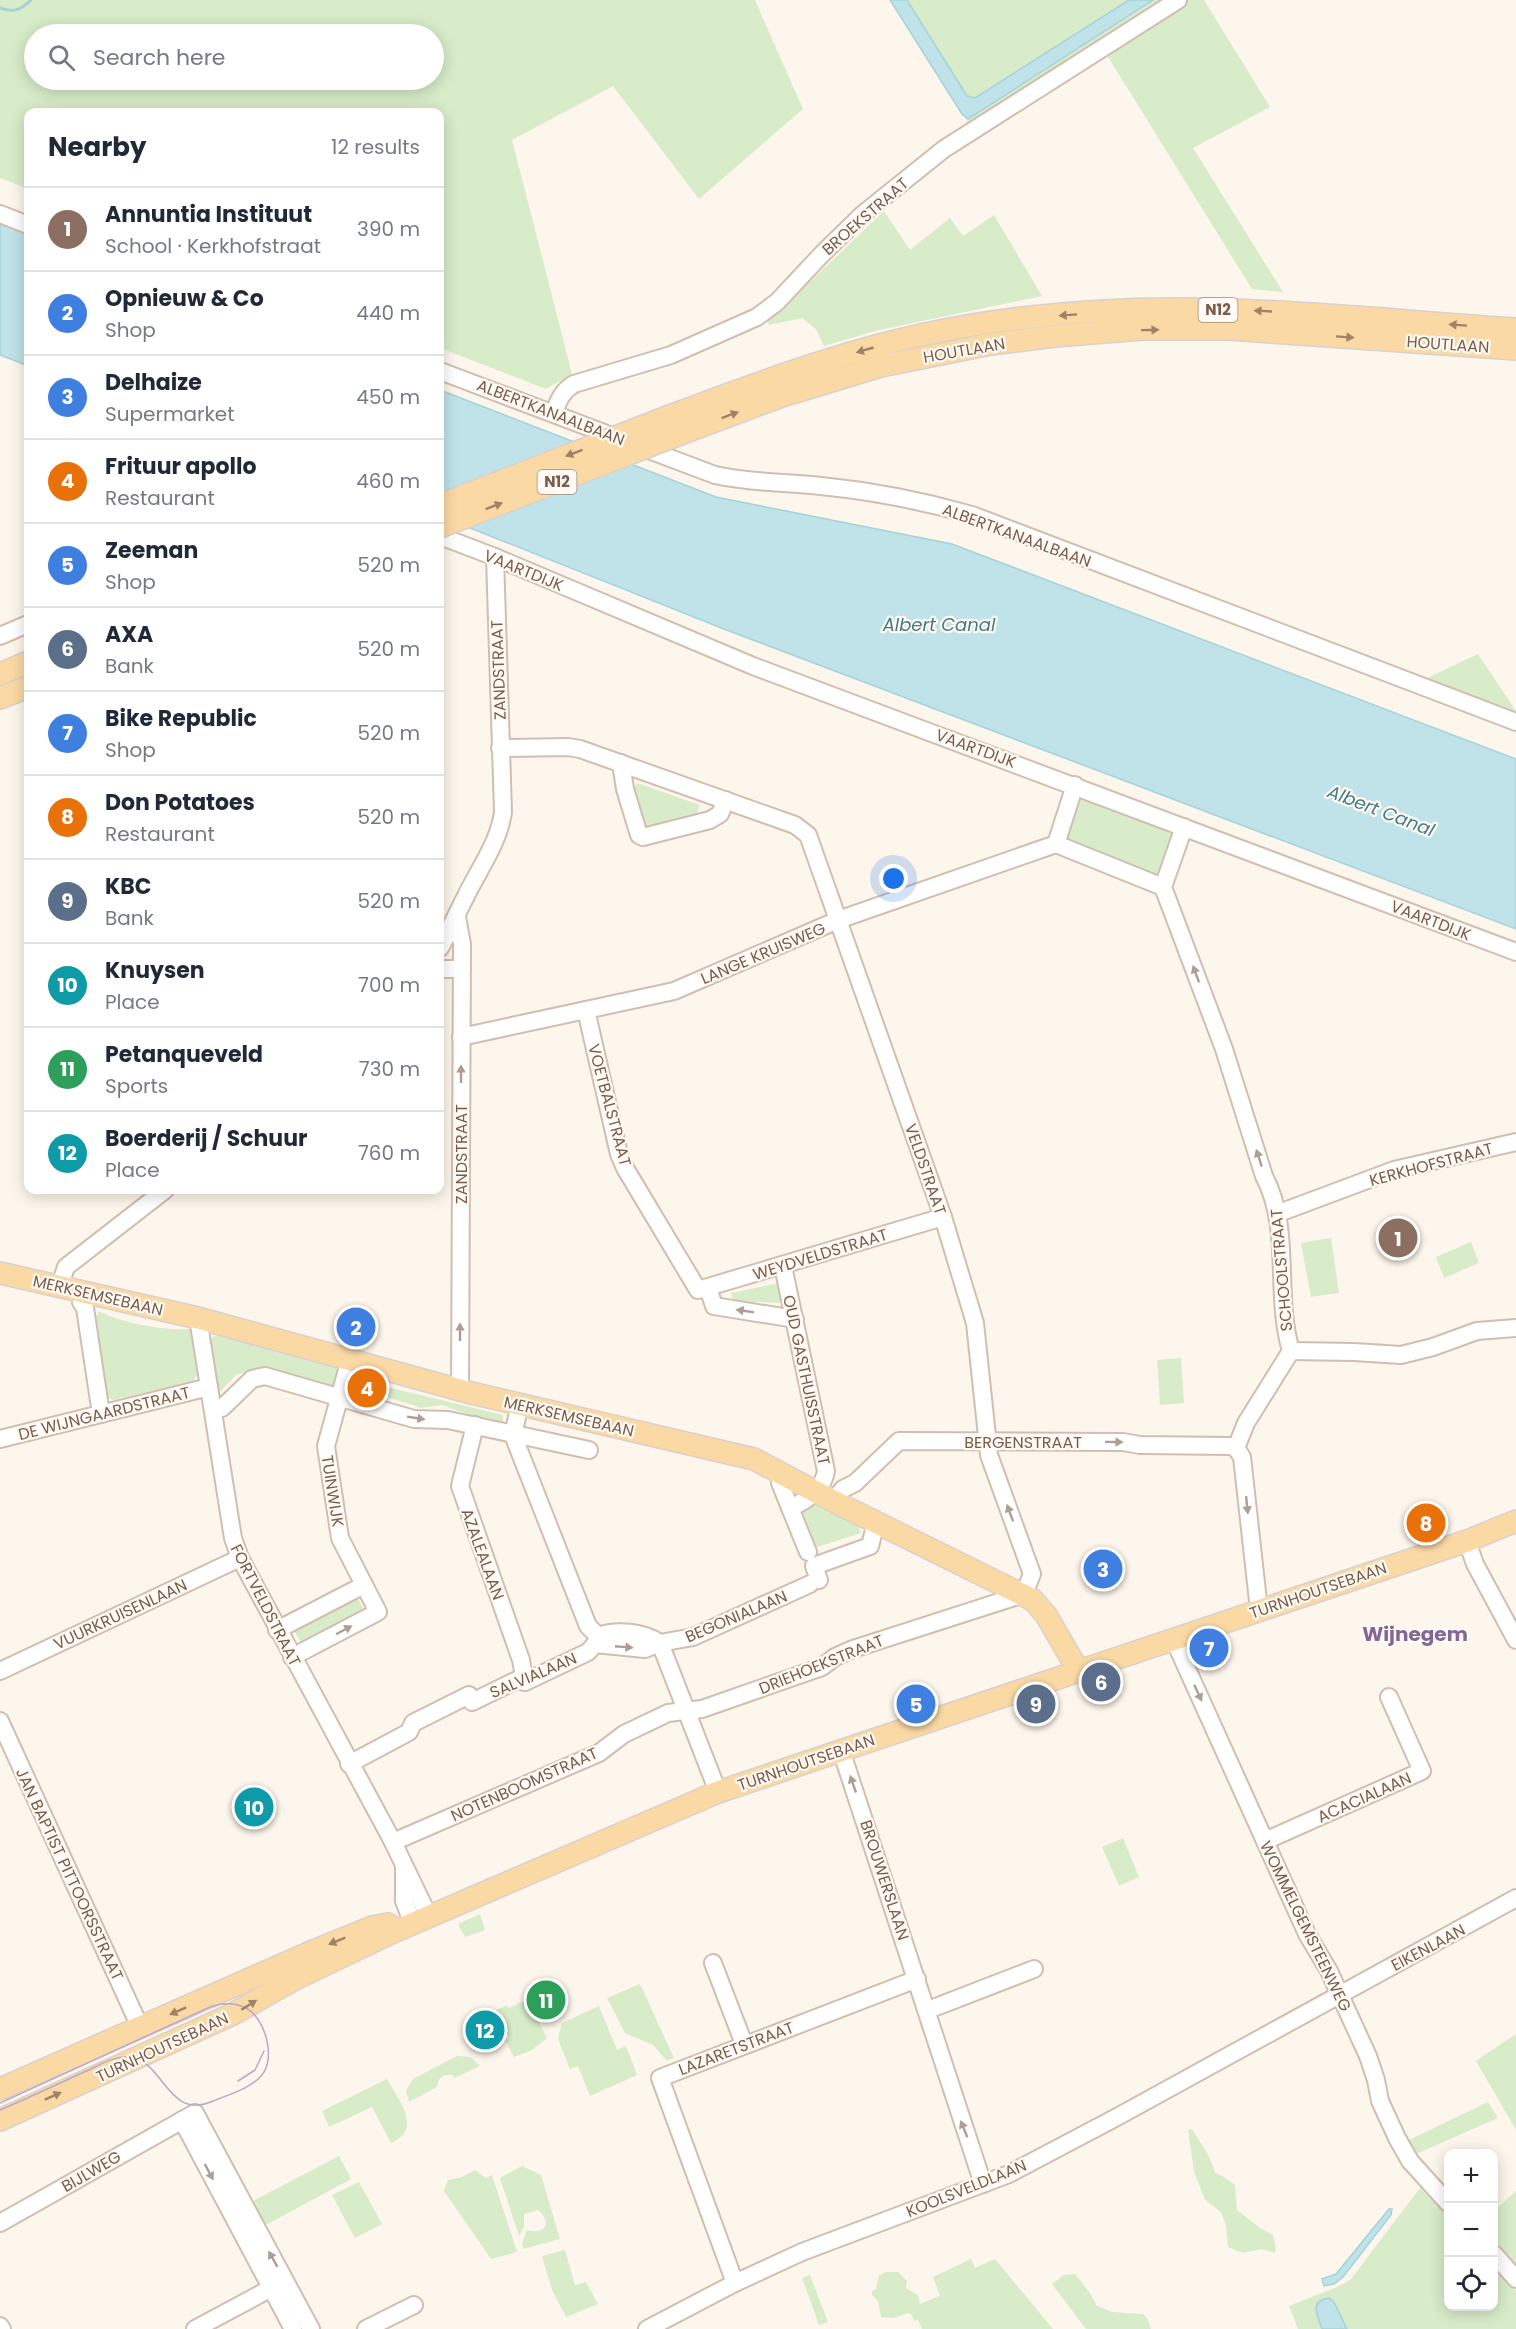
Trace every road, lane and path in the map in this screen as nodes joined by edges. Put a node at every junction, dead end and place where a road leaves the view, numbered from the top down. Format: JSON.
{"nodes":[{"id":1,"x":1178,"y":0,"type":"edge"},
{"id":2,"x":0,"y":204,"type":"edge"},
{"id":3,"x":24,"y":213,"type":"edge"},
{"id":4,"x":0,"y":214,"type":"edge"},
{"id":5,"x":24,"y":223,"type":"edge"},
{"id":6,"x":1516,"y":329,"type":"edge"},
{"id":7,"x":1516,"y":349,"type":"edge"},
{"id":8,"x":444,"y":372,"type":"edge"},
{"id":9,"x":444,"y":384,"type":"edge"},
{"id":10,"x":554,"y":413,"type":"junction"},
{"id":11,"x":671,"y":427,"type":"junction"},
{"id":12,"x":567,"y":430,"type":"dead end"},
{"id":13,"x":444,"y":504,"type":"edge"},
{"id":14,"x":444,"y":525,"type":"edge"},
{"id":15,"x":444,"y":538,"type":"edge"},
{"id":16,"x":495,"y":557,"type":"junction"},
{"id":17,"x":24,"y":626,"type":"edge"},
{"id":18,"x":0,"y":636,"type":"edge"},
{"id":19,"x":24,"y":664,"type":"edge"},
{"id":20,"x":0,"y":674,"type":"edge"},
{"id":21,"x":24,"y":689,"type":"edge"},
{"id":22,"x":0,"y":698,"type":"edge"},
{"id":23,"x":1516,"y":723,"type":"edge"},
{"id":24,"x":500,"y":748,"type":"junction"},
{"id":25,"x":621,"y":764,"type":"junction"},
{"id":26,"x":1075,"y":785,"type":"junction"},
{"id":27,"x":726,"y":800,"type":"junction"},
{"id":28,"x":1184,"y":827,"type":"junction"},
{"id":29,"x":1056,"y":844,"type":"junction"},
{"id":30,"x":1163,"y":886,"type":"junction"},
{"id":31,"x":457,"y":917,"type":"junction"},
{"id":32,"x":838,"y":920,"type":"junction"},
{"id":33,"x":444,"y":941,"type":"edge"},
{"id":34,"x":1516,"y":952,"type":"edge"},
{"id":35,"x":444,"y":969,"type":"edge"},
{"id":36,"x":462,"y":969,"type":"junction"},
{"id":37,"x":586,"y":1010,"type":"junction"},
{"id":38,"x":461,"y":1037,"type":"junction"},
{"id":39,"x":1516,"y":1142,"type":"edge"},
{"id":40,"x":160,"y":1194,"type":"edge"},
{"id":41,"x":1279,"y":1213,"type":"junction"},
{"id":42,"x":943,"y":1217,"type":"junction"},
{"id":43,"x":783,"y":1266,"type":"junction"},
{"id":44,"x":0,"y":1273,"type":"edge"},
{"id":45,"x":60,"y":1285,"type":"junction"},
{"id":46,"x":703,"y":1289,"type":"junction"},
{"id":47,"x":83,"y":1291,"type":"junction"},
{"id":48,"x":198,"y":1318,"type":"junction"},
{"id":49,"x":795,"y":1319,"type":"junction"},
{"id":50,"x":1516,"y":1328,"type":"edge"},
{"id":51,"x":1291,"y":1352,"type":"junction"},
{"id":52,"x":350,"y":1359,"type":"junction"},
{"id":53,"x":209,"y":1387,"type":"junction"},
{"id":54,"x":460,"y":1390,"type":"junction"},
{"id":55,"x":339,"y":1398,"type":"junction"},
{"id":56,"x":520,"y":1404,"type":"junction"},
{"id":57,"x":222,"y":1408,"type":"dead end"},
{"id":58,"x":101,"y":1414,"type":"junction"},
{"id":59,"x":475,"y":1425,"type":"junction"},
{"id":60,"x":513,"y":1435,"type":"junction"},
{"id":61,"x":0,"y":1439,"type":"edge"},
{"id":62,"x":986,"y":1442,"type":"junction"},
{"id":63,"x":1236,"y":1448,"type":"junction"},
{"id":64,"x":589,"y":1450,"type":"dead end"},
{"id":65,"x":780,"y":1483,"type":"dead end"},
{"id":66,"x":814,"y":1490,"type":"junction"},
{"id":67,"x":833,"y":1501,"type":"junction"},
{"id":68,"x":790,"y":1508,"type":"junction"},
{"id":69,"x":1516,"y":1521,"type":"edge"},
{"id":70,"x":876,"y":1522,"type":"junction"},
{"id":71,"x":1467,"y":1540,"type":"junction"},
{"id":72,"x":808,"y":1552,"type":"dead end"},
{"id":73,"x":240,"y":1558,"type":"junction"},
{"id":74,"x":364,"y":1585,"type":"junction"},
{"id":75,"x":1024,"y":1594,"type":"junction"},
{"id":76,"x":1259,"y":1610,"type":"junction"},
{"id":77,"x":278,"y":1630,"type":"junction"},
{"id":78,"x":596,"y":1640,"type":"junction"},
{"id":79,"x":1174,"y":1640,"type":"junction"},
{"id":80,"x":1516,"y":1640,"type":"edge"},
{"id":81,"x":660,"y":1643,"type":"junction"},
{"id":82,"x":292,"y":1657,"type":"junction"},
{"id":83,"x":1078,"y":1670,"type":"junction"},
{"id":84,"x":0,"y":1671,"type":"edge"},
{"id":85,"x":525,"y":1682,"type":"junction"},
{"id":86,"x":1389,"y":1697,"type":"dead end"},
{"id":87,"x":687,"y":1710,"type":"junction"},
{"id":88,"x":0,"y":1721,"type":"edge"},
{"id":89,"x":841,"y":1750,"type":"junction"},
{"id":90,"x":349,"y":1764,"type":"junction"},
{"id":91,"x":717,"y":1792,"type":"junction"},
{"id":92,"x":1265,"y":1841,"type":"junction"},
{"id":93,"x":393,"y":1842,"type":"junction"},
{"id":94,"x":1516,"y":1898,"type":"edge"},
{"id":95,"x":421,"y":1921,"type":"junction"},
{"id":96,"x":317,"y":1959,"type":"junction"},
{"id":97,"x":712,"y":1963,"type":"dead end"},
{"id":98,"x":1034,"y":1969,"type":"dead end"},
{"id":99,"x":917,"y":1979,"type":"junction"},
{"id":100,"x":1339,"y":1995,"type":"junction"},
{"id":101,"x":928,"y":2010,"type":"junction"},
{"id":102,"x":140,"y":2027,"type":"junction"},
{"id":103,"x":744,"y":2044,"type":"junction"},
{"id":104,"x":0,"y":2089,"type":"edge"},
{"id":105,"x":0,"y":2120,"type":"edge"},
{"id":106,"x":983,"y":2184,"type":"junction"},
{"id":107,"x":1444,"y":2198,"type":"edge"},
{"id":108,"x":0,"y":2223,"type":"edge"},
{"id":109,"x":1497,"y":2257,"type":"edge"},
{"id":110,"x":1516,"y":2279,"type":"edge"},
{"id":111,"x":735,"y":2283,"type":"junction"},
{"id":112,"x":278,"y":2285,"type":"junction"},
{"id":113,"x":414,"y":2305,"type":"dead end"},
{"id":114,"x":195,"y":2329,"type":"edge"},
{"id":115,"x":293,"y":2329,"type":"edge"},
{"id":116,"x":311,"y":2329,"type":"edge"},
{"id":117,"x":366,"y":2329,"type":"edge"},
{"id":118,"x":647,"y":2329,"type":"edge"}],
"edges":[{"from":1,"to":10,"type":"street","name":"BROEKSTRAAT"},
{"from":2,"to":3,"type":"street"},
{"from":4,"to":5,"type":"street"},
{"from":6,"to":11,"type":"main road","name":"HOUTLAAN","number":"N12","one_way":true},
{"from":11,"to":7,"type":"main road","name":"HOUTLAAN","number":"N12","one_way":true},
{"from":8,"to":10,"type":"street","name":"ALBERTKANAALBAAN"},
{"from":9,"to":12,"type":"street"},
{"from":10,"to":23,"type":"street","name":"ALBERTKANAALBAAN"},
{"from":11,"to":13,"type":"main road","name":"HOUTLAAN","number":"N12","one_way":true,"bridge":true},
{"from":14,"to":11,"type":"main road","name":"HOUTLAAN","number":"N12","one_way":true,"bridge":true},
{"from":15,"to":16,"type":"street","name":"VAARTDIJK"},
{"from":16,"to":24,"type":"street","name":"ZANDSTRAAT"},
{"from":16,"to":26,"type":"street","name":"VAARTDIJK"},
{"from":17,"to":18,"type":"street"},
{"from":19,"to":20,"type":"main road"},
{"from":21,"to":22,"type":"main road"},
{"from":24,"to":25,"type":"street","name":"VELDSTRAAT"},
{"from":24,"to":31,"type":"street","name":"ZANDSTRAAT"},
{"from":25,"to":27,"type":"street","name":"VELDSTRAAT"},
{"from":25,"to":27,"type":"street"},
{"from":26,"to":28,"type":"street","name":"VAARTDIJK"},
{"from":26,"to":29,"type":"street"},
{"from":27,"to":32,"type":"street","name":"VELDSTRAAT"},
{"from":28,"to":30,"type":"street"},
{"from":28,"to":34,"type":"street","name":"VAARTDIJK"},
{"from":29,"to":30,"type":"street"},
{"from":29,"to":32,"type":"street","name":"LANGE KRUISWEG"},
{"from":41,"to":30,"type":"street","name":"SCHOOLSTRAAT","one_way":true},
{"from":31,"to":33,"type":"street","name":"ZANDSTRAAT"},
{"from":31,"to":36,"type":"street","name":"ZANDSTRAAT"},
{"from":32,"to":37,"type":"street","name":"LANGE KRUISWEG"},
{"from":32,"to":42,"type":"street","name":"VELDSTRAAT"},
{"from":35,"to":36,"type":"street"},
{"from":36,"to":38,"type":"street","name":"ZANDSTRAAT"},
{"from":37,"to":38,"type":"street","name":"LANGE KRUISWEG"},
{"from":37,"to":46,"type":"street","name":"VOETBALSTRAAT"},
{"from":54,"to":38,"type":"street","name":"ZANDSTRAAT","one_way":true},
{"from":39,"to":41,"type":"street","name":"KERKHOFSTRAAT"},
{"from":40,"to":45,"type":"street"},
{"from":41,"to":51,"type":"street","name":"SCHOOLSTRAAT"},
{"from":42,"to":43,"type":"street","name":"WEYDVELDSTRAAT"},
{"from":42,"to":62,"type":"street","name":"VELDSTRAAT"},
{"from":43,"to":46,"type":"street","name":"WEYDVELDSTRAAT"},
{"from":43,"to":49,"type":"street","name":"OUD GASTHUISSTRAAT"},
{"from":44,"to":45,"type":"main road","name":"MERKSEMSEBAAN"},
{"from":45,"to":47,"type":"main road","name":"MERKSEMSEBAAN"},
{"from":49,"to":46,"type":"street","name":"VOETBALSTRAAT","one_way":true},
{"from":47,"to":48,"type":"main road","name":"MERKSEMSEBAAN"},
{"from":47,"to":58,"type":"street"},
{"from":48,"to":52,"type":"main road","name":"MERKSEMSEBAAN"},
{"from":48,"to":53,"type":"street","name":"FORTVELDSTRAAT"},
{"from":49,"to":66,"type":"street","name":"OUD GASTHUISSTRAAT"},
{"from":50,"to":51,"type":"street"},
{"from":51,"to":63,"type":"street","name":"SCHOOLSTRAAT"},
{"from":52,"to":54,"type":"main road","name":"MERKSEMSEBAAN"},
{"from":52,"to":55,"type":"street","name":"TUINWIJK"},
{"from":53,"to":58,"type":"street","name":"DE WIJNGAARDSTRAAT"},
{"from":53,"to":73,"type":"street","name":"FORTVELDSTRAAT"},
{"from":54,"to":56,"type":"main road","name":"MERKSEMSEBAAN"},
{"from":55,"to":57,"type":"street","name":"MERKSEMSEBAAN"},
{"from":55,"to":59,"type":"street","name":"MERKSEMSEBAAN","one_way":true},
{"from":55,"to":74,"type":"street","name":"TUINWIJK"},
{"from":56,"to":60,"type":"street"},
{"from":56,"to":66,"type":"main road","name":"MERKSEMSEBAAN"},
{"from":58,"to":61,"type":"street","name":"DE WIJNGAARDSTRAAT"},
{"from":59,"to":60,"type":"street","name":"MERKSEMSEBAAN"},
{"from":59,"to":85,"type":"street","name":"AZALEALAAN"},
{"from":60,"to":64,"type":"street","name":"MERKSEMSEBAAN"},
{"from":60,"to":78,"type":"street"},
{"from":62,"to":63,"type":"street","name":"BERGENSTRAAT","one_way":true},
{"from":62,"to":67,"type":"street","name":"BERGENSTRAAT"},
{"from":75,"to":62,"type":"street","name":"VELDSTRAAT","one_way":true},
{"from":63,"to":76,"type":"street","one_way":true},
{"from":65,"to":68,"type":"street"},
{"from":66,"to":67,"type":"main road","name":"MERKSEMSEBAAN"},
{"from":66,"to":68,"type":"street"},
{"from":67,"to":70,"type":"main road","name":"MERKSEMSEBAAN"},
{"from":68,"to":72,"type":"street"},
{"from":69,"to":71,"type":"main road","name":"TURNHOUTSEBAAN"},
{"from":70,"to":75,"type":"main road","name":"MERKSEMSEBAAN"},
{"from":70,"to":81,"type":"street","name":"BEGONIALAAN"},
{"from":71,"to":76,"type":"main road","name":"TURNHOUTSEBAAN"},
{"from":71,"to":80,"type":"street"},
{"from":73,"to":77,"type":"street","name":"FORTVELDSTRAAT"},
{"from":73,"to":84,"type":"street","name":"VUURKRUISENLAAN"},
{"from":74,"to":77,"type":"street"},
{"from":82,"to":74,"type":"street","name":"TUINWIJK","one_way":true},
{"from":75,"to":83,"type":"main road","name":"MERKSEMSEBAAN"},
{"from":75,"to":87,"type":"street","name":"DRIEHOEKSTRAAT"},
{"from":76,"to":79,"type":"main road","name":"TURNHOUTSEBAAN"},
{"from":77,"to":82,"type":"street","name":"FORTVELDSTRAAT"},
{"from":78,"to":81,"type":"street"},
{"from":78,"to":85,"type":"street","name":"SALVIALAAN"},
{"from":79,"to":83,"type":"main road","name":"TURNHOUTSEBAAN"},
{"from":79,"to":92,"type":"street","name":"WOMMELGEMSTEENWEG","one_way":true},
{"from":81,"to":87,"type":"street"},
{"from":82,"to":90,"type":"street","name":"FORTVELDSTRAAT"},
{"from":83,"to":89,"type":"main road","name":"TURNHOUTSEBAAN"},
{"from":85,"to":90,"type":"street","name":"SALVIALAAN"},
{"from":86,"to":92,"type":"street","name":"ACACIALAAN"},
{"from":87,"to":91,"type":"street"},
{"from":87,"to":93,"type":"street","name":"NOTENBOOMSTRAAT"},
{"from":88,"to":102,"type":"street","name":"JAN BAPTIST PITTOORSSTRAAT"},
{"from":89,"to":91,"type":"main road","name":"TURNHOUTSEBAAN"},
{"from":99,"to":89,"type":"street","name":"BROUWERSLAAN","one_way":true},
{"from":90,"to":93,"type":"street","name":"FORTVELDSTRAAT"},
{"from":91,"to":95,"type":"main road","name":"TURNHOUTSEBAAN"},
{"from":92,"to":100,"type":"street","name":"WOMMELGEMSTEENWEG"},
{"from":93,"to":95,"type":"street","name":"FORTVELDSTRAAT"},
{"from":94,"to":100,"type":"street","name":"EIKENLAAN"},
{"from":95,"to":96,"type":"main road","name":"TURNHOUTSEBAAN"},
{"from":96,"to":102,"type":"main road","name":"TURNHOUTSEBAAN","one_way":true},
{"from":105,"to":96,"type":"main road","name":"TURNHOUTSEBAAN","one_way":true},
{"from":97,"to":103,"type":"street"},
{"from":98,"to":101,"type":"street"},
{"from":99,"to":101,"type":"street","name":"BROUWERSLAAN"},
{"from":99,"to":103,"type":"street","name":"LAZARETSTRAAT"},
{"from":100,"to":106,"type":"street","name":"KOOLSVELDLAAN"},
{"from":100,"to":107,"type":"street","name":"WOMMELGEMSTEENWEG"},
{"from":106,"to":101,"type":"street","name":"BROUWERSLAAN","one_way":true},
{"from":102,"to":104,"type":"main road","name":"TURNHOUTSEBAAN"},
{"from":103,"to":111,"type":"street","name":"LAZARETSTRAAT"},
{"from":106,"to":111,"type":"street","name":"KOOLSVELDLAAN"},
{"from":108,"to":112,"type":"street","name":"BIJLWEG"},
{"from":109,"to":110,"type":"street"},
{"from":111,"to":118,"type":"street","name":"KOOLSVELDLAAN"},
{"from":112,"to":114,"type":"street"},
{"from":112,"to":115,"type":"street"},
{"from":112,"to":116,"type":"street"},
{"from":113,"to":117,"type":"street"}]}
